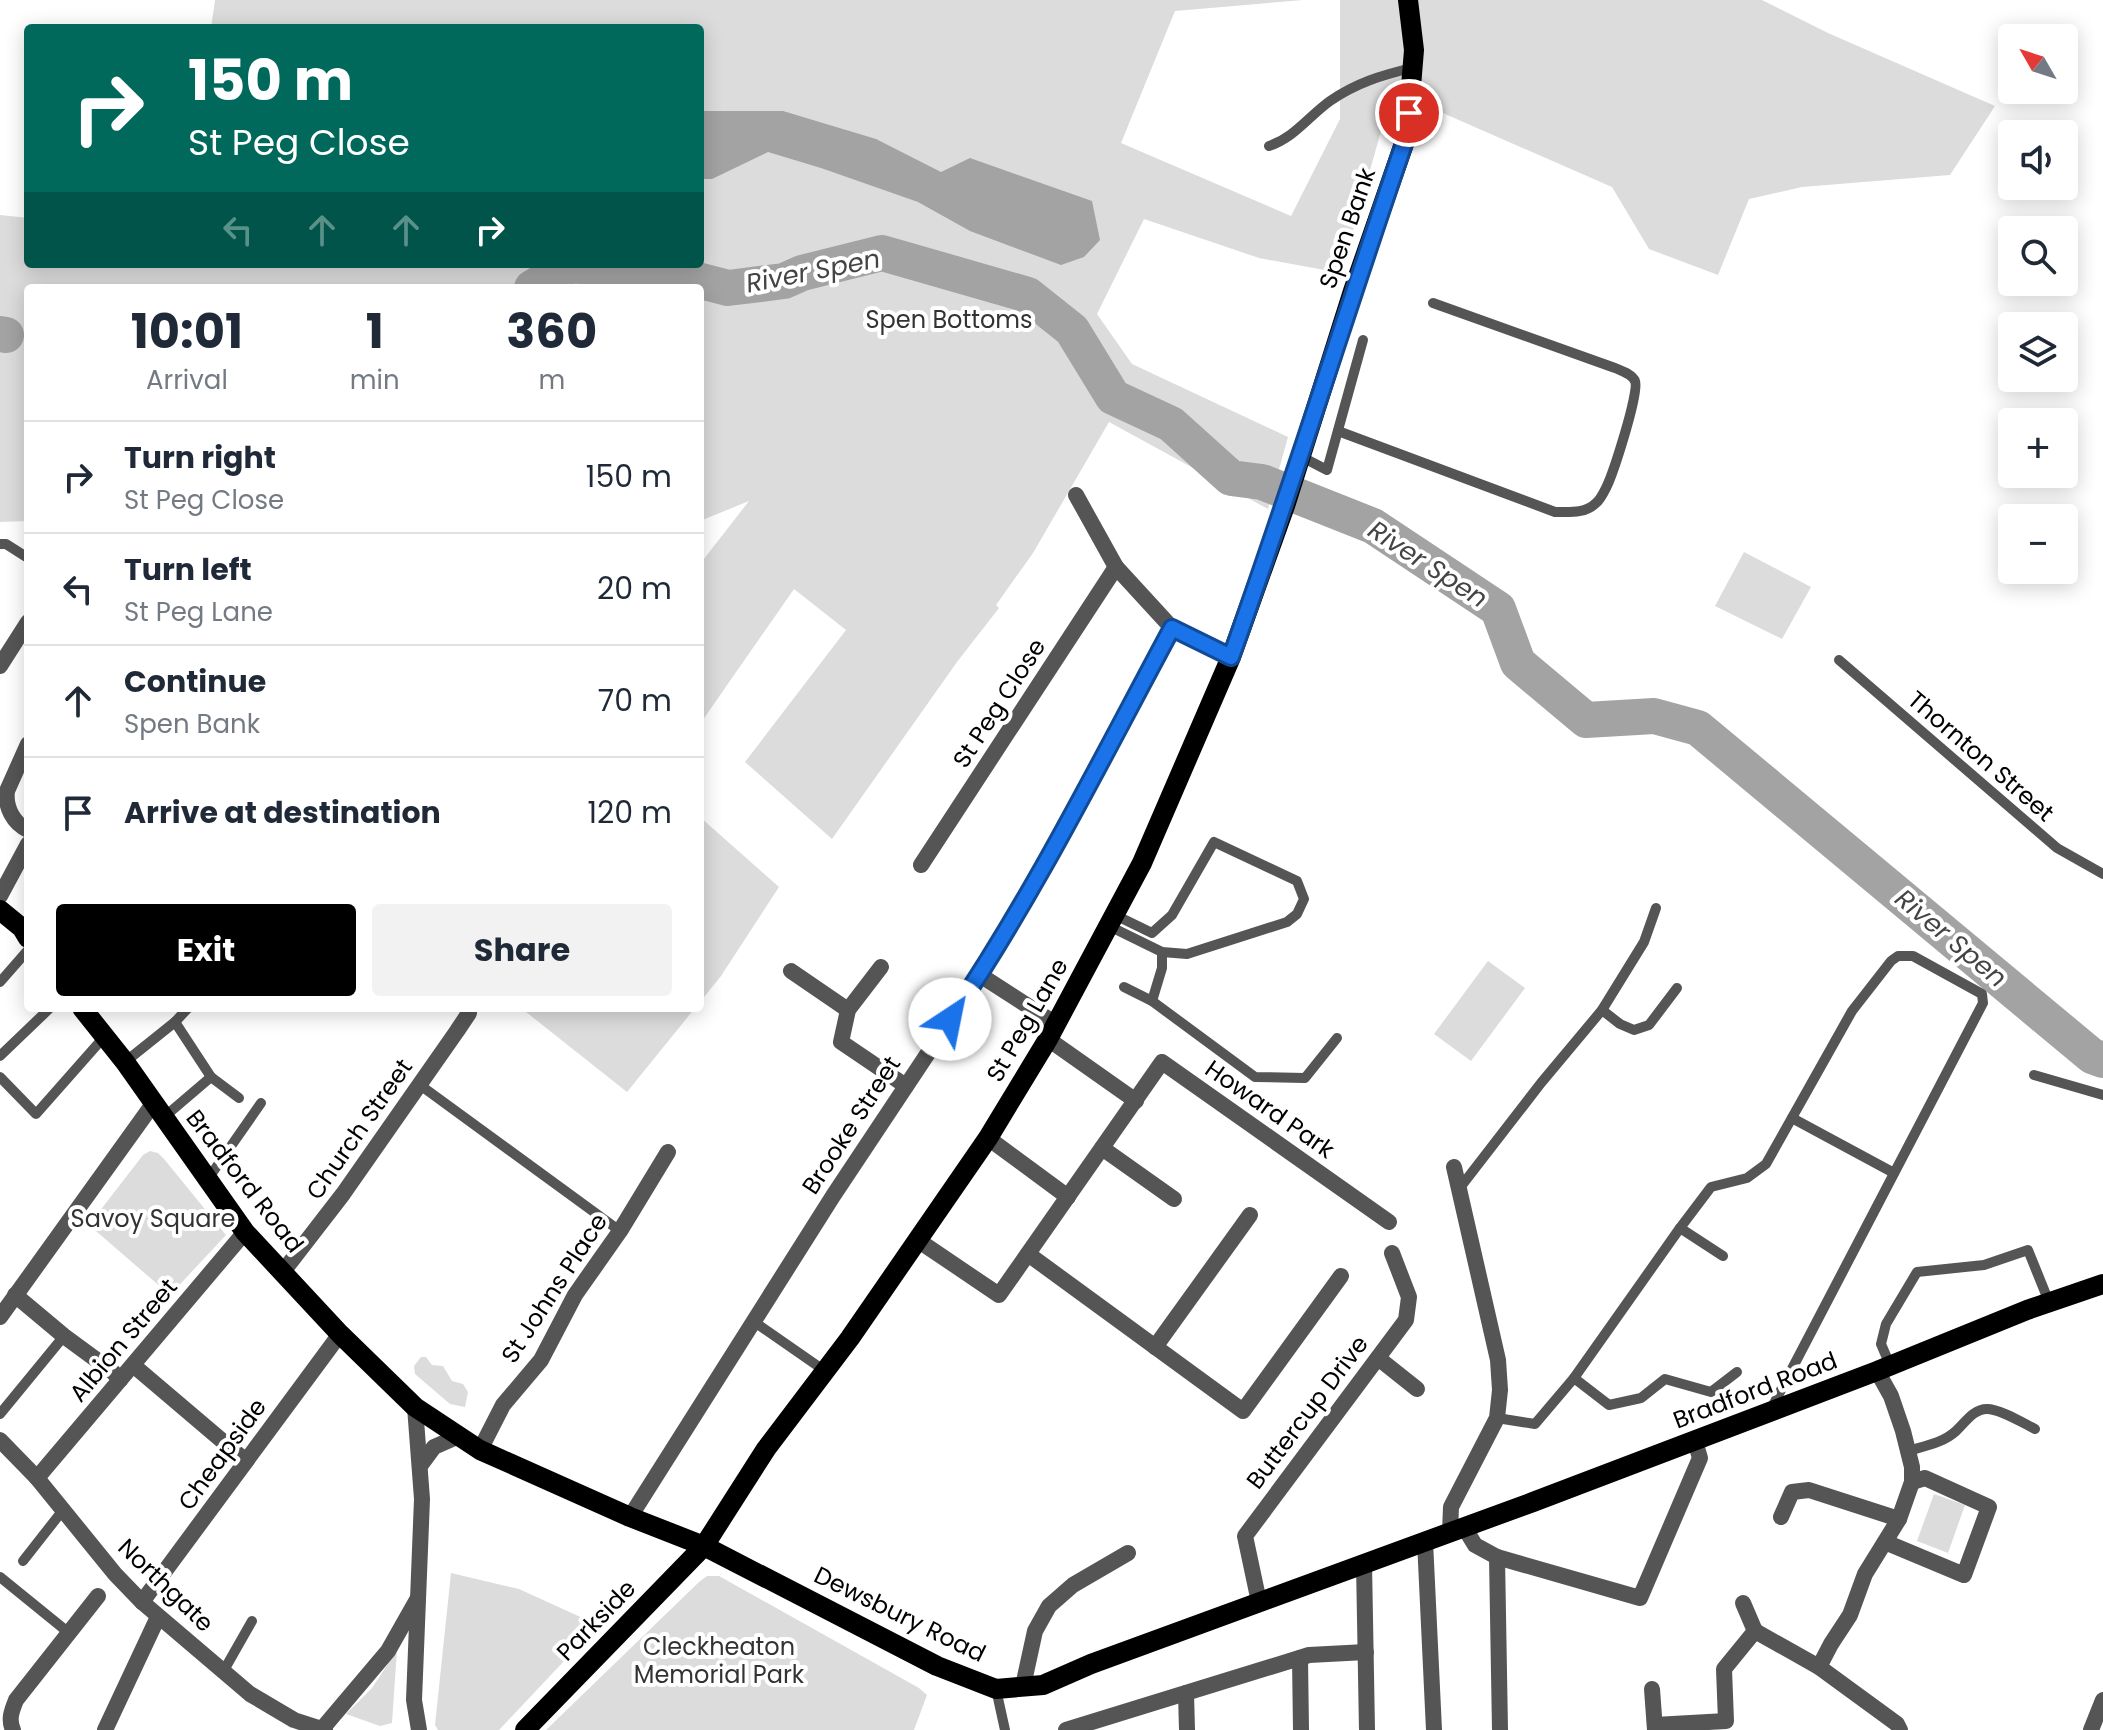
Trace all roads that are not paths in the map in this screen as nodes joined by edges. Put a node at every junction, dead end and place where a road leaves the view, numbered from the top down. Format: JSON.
{"nodes":[{"id":1,"x":1408,"y":0,"type":"edge"},
{"id":2,"x":1412,"y":68,"type":"junction"},
{"id":3,"x":1269,"y":146,"type":"dead end"},
{"id":4,"x":1433,"y":303,"type":"dead end"},
{"id":5,"x":1363,"y":340,"type":"dead end"},
{"id":6,"x":1338,"y":431,"type":"junction"},
{"id":7,"x":1298,"y":462,"type":"junction"},
{"id":8,"x":1076,"y":495,"type":"dead end"},
{"id":9,"x":0,"y":544,"type":"edge"},
{"id":10,"x":24,"y":555,"type":"edge"},
{"id":11,"x":1116,"y":567,"type":"junction"},
{"id":12,"x":24,"y":628,"type":"edge"},
{"id":13,"x":1172,"y":628,"type":"junction"},
{"id":14,"x":1231,"y":657,"type":"junction"},
{"id":15,"x":1839,"y":660,"type":"dead end"},
{"id":16,"x":0,"y":666,"type":"edge"},
{"id":17,"x":24,"y":753,"type":"edge"},
{"id":18,"x":24,"y":828,"type":"edge"},
{"id":19,"x":24,"y":851,"type":"edge"},
{"id":20,"x":921,"y":865,"type":"dead end"},
{"id":21,"x":2103,"y":874,"type":"edge"},
{"id":22,"x":0,"y":896,"type":"edge"},
{"id":23,"x":1656,"y":908,"type":"dead end"},
{"id":24,"x":0,"y":910,"type":"edge"},
{"id":25,"x":1112,"y":920,"type":"junction"},
{"id":26,"x":24,"y":931,"type":"edge"},
{"id":27,"x":1162,"y":952,"type":"junction"},
{"id":28,"x":24,"y":955,"type":"edge"},
{"id":29,"x":881,"y":967,"type":"dead end"},
{"id":30,"x":791,"y":971,"type":"dead end"},
{"id":31,"x":980,"y":975,"type":"junction"},
{"id":32,"x":0,"y":982,"type":"edge"},
{"id":33,"x":1124,"y":987,"type":"dead end"},
{"id":34,"x":1677,"y":988,"type":"dead end"},
{"id":35,"x":1152,"y":1001,"type":"junction"},
{"id":36,"x":848,"y":1010,"type":"junction"},
{"id":37,"x":1602,"y":1010,"type":"junction"},
{"id":38,"x":46,"y":1012,"type":"edge"},
{"id":39,"x":85,"y":1012,"type":"edge"},
{"id":40,"x":184,"y":1012,"type":"edge"},
{"id":41,"x":469,"y":1012,"type":"edge"},
{"id":42,"x":175,"y":1022,"type":"junction"},
{"id":43,"x":1052,"y":1031,"type":"junction"},
{"id":44,"x":104,"y":1037,"type":"junction"},
{"id":45,"x":1337,"y":1038,"type":"dead end"},
{"id":46,"x":0,"y":1056,"type":"edge"},
{"id":47,"x":125,"y":1062,"type":"junction"},
{"id":48,"x":2034,"y":1075,"type":"dead end"},
{"id":49,"x":0,"y":1077,"type":"edge"},
{"id":50,"x":211,"y":1077,"type":"junction"},
{"id":51,"x":420,"y":1085,"type":"junction"},
{"id":52,"x":906,"y":1086,"type":"junction"},
{"id":53,"x":2103,"y":1095,"type":"edge"},
{"id":54,"x":239,"y":1098,"type":"dead end"},
{"id":55,"x":1136,"y":1101,"type":"junction"},
{"id":56,"x":261,"y":1103,"type":"dead end"},
{"id":57,"x":158,"y":1111,"type":"junction"},
{"id":58,"x":1792,"y":1118,"type":"junction"},
{"id":59,"x":988,"y":1138,"type":"junction"},
{"id":60,"x":1102,"y":1148,"type":"junction"},
{"id":61,"x":668,"y":1152,"type":"dead end"},
{"id":62,"x":1454,"y":1167,"type":"dead end"},
{"id":63,"x":1894,"y":1173,"type":"junction"},
{"id":64,"x":207,"y":1180,"type":"junction"},
{"id":65,"x":1459,"y":1189,"type":"junction"},
{"id":66,"x":1068,"y":1197,"type":"junction"},
{"id":67,"x":1174,"y":1199,"type":"dead end"},
{"id":68,"x":1250,"y":1215,"type":"dead end"},
{"id":69,"x":1389,"y":1222,"type":"dead end"},
{"id":70,"x":1680,"y":1228,"type":"junction"},
{"id":71,"x":620,"y":1231,"type":"junction"},
{"id":72,"x":245,"y":1232,"type":"junction"},
{"id":73,"x":919,"y":1241,"type":"junction"},
{"id":74,"x":1392,"y":1253,"type":"dead end"},
{"id":75,"x":1028,"y":1254,"type":"junction"},
{"id":76,"x":1723,"y":1256,"type":"dead end"},
{"id":77,"x":282,"y":1273,"type":"junction"},
{"id":78,"x":1341,"y":1276,"type":"dead end"},
{"id":79,"x":2103,"y":1284,"type":"edge"},
{"id":80,"x":15,"y":1295,"type":"junction"},
{"id":81,"x":2049,"y":1302,"type":"junction"},
{"id":82,"x":0,"y":1317,"type":"edge"},
{"id":83,"x":753,"y":1321,"type":"junction"},
{"id":84,"x":340,"y":1334,"type":"junction"},
{"id":85,"x":64,"y":1336,"type":"junction"},
{"id":86,"x":1155,"y":1347,"type":"junction"},
{"id":87,"x":1378,"y":1358,"type":"junction"},
{"id":88,"x":133,"y":1365,"type":"junction"},
{"id":89,"x":1884,"y":1368,"type":"junction"},
{"id":90,"x":825,"y":1371,"type":"junction"},
{"id":91,"x":1737,"y":1372,"type":"dead end"},
{"id":92,"x":1574,"y":1378,"type":"junction"},
{"id":93,"x":120,"y":1380,"type":"junction"},
{"id":94,"x":1417,"y":1389,"type":"dead end"},
{"id":95,"x":415,"y":1407,"type":"junction"},
{"id":96,"x":1769,"y":1412,"type":"junction"},
{"id":97,"x":0,"y":1414,"type":"edge"},
{"id":98,"x":1497,"y":1418,"type":"junction"},
{"id":99,"x":2035,"y":1429,"type":"dead end"},
{"id":100,"x":459,"y":1436,"type":"junction"},
{"id":101,"x":0,"y":1440,"type":"edge"},
{"id":102,"x":1695,"y":1441,"type":"junction"},
{"id":103,"x":480,"y":1450,"type":"junction"},
{"id":104,"x":1908,"y":1451,"type":"junction"},
{"id":105,"x":246,"y":1461,"type":"junction"},
{"id":106,"x":420,"y":1466,"type":"junction"},
{"id":107,"x":37,"y":1478,"type":"junction"},
{"id":108,"x":1912,"y":1482,"type":"junction"},
{"id":109,"x":63,"y":1510,"type":"junction"},
{"id":110,"x":630,"y":1517,"type":"junction"},
{"id":111,"x":1781,"y":1517,"type":"dead end"},
{"id":112,"x":1899,"y":1519,"type":"junction"},
{"id":113,"x":1457,"y":1530,"type":"junction"},
{"id":114,"x":1425,"y":1541,"type":"junction"},
{"id":115,"x":1885,"y":1542,"type":"junction"},
{"id":116,"x":704,"y":1546,"type":"junction"},
{"id":117,"x":1128,"y":1553,"type":"dead end"},
{"id":118,"x":1497,"y":1557,"type":"junction"},
{"id":119,"x":23,"y":1561,"type":"dead end"},
{"id":120,"x":1364,"y":1563,"type":"junction"},
{"id":121,"x":0,"y":1577,"type":"edge"},
{"id":122,"x":98,"y":1596,"type":"dead end"},
{"id":123,"x":418,"y":1598,"type":"junction"},
{"id":124,"x":142,"y":1602,"type":"junction"},
{"id":125,"x":1259,"y":1602,"type":"junction"},
{"id":126,"x":1743,"y":1603,"type":"dead end"},
{"id":127,"x":158,"y":1617,"type":"junction"},
{"id":128,"x":252,"y":1621,"type":"dead end"},
{"id":129,"x":1755,"y":1631,"type":"junction"},
{"id":130,"x":69,"y":1633,"type":"junction"},
{"id":131,"x":1366,"y":1652,"type":"junction"},
{"id":132,"x":1300,"y":1658,"type":"junction"},
{"id":133,"x":1819,"y":1667,"type":"junction"},
{"id":134,"x":223,"y":1672,"type":"junction"},
{"id":135,"x":1023,"y":1686,"type":"junction"},
{"id":136,"x":996,"y":1689,"type":"junction"},
{"id":137,"x":1652,"y":1689,"type":"dead end"},
{"id":138,"x":1186,"y":1693,"type":"junction"},
{"id":139,"x":2103,"y":1700,"type":"edge"},
{"id":140,"x":7,"y":1728,"type":"edge"},
{"id":141,"x":1655,"y":1728,"type":"edge"},
{"id":142,"x":324,"y":1729,"type":"edge"},
{"id":143,"x":1076,"y":1729,"type":"edge"},
{"id":144,"x":105,"y":1730,"type":"edge"},
{"id":145,"x":419,"y":1730,"type":"edge"},
{"id":146,"x":525,"y":1730,"type":"edge"},
{"id":147,"x":1005,"y":1730,"type":"edge"},
{"id":148,"x":1187,"y":1730,"type":"edge"},
{"id":149,"x":1301,"y":1730,"type":"edge"},
{"id":150,"x":1367,"y":1730,"type":"edge"},
{"id":151,"x":1434,"y":1730,"type":"edge"},
{"id":152,"x":1500,"y":1730,"type":"edge"},
{"id":153,"x":1900,"y":1730,"type":"edge"},
{"id":154,"x":2091,"y":1730,"type":"edge"}],
"edges":[{"from":1,"to":2,"type":"main road","name":"Spen Bank"},
{"from":2,"to":3,"type":"lane"},
{"from":2,"to":7,"type":"main road","name":"Spen Bank"},
{"from":4,"to":6,"type":"lane"},
{"from":5,"to":6,"type":"lane"},
{"from":6,"to":7,"type":"lane"},
{"from":7,"to":14,"type":"main road","name":"St Peg Lane"},
{"from":8,"to":11,"type":"street"},
{"from":9,"to":10,"type":"lane"},
{"from":11,"to":13,"type":"street"},
{"from":11,"to":20,"type":"street","name":"St Peg Close"},
{"from":12,"to":16,"type":"street"},
{"from":13,"to":14,"type":"street"},
{"from":13,"to":31,"type":"street","name":"Brooke Street"},
{"from":14,"to":25,"type":"main road","name":"St Peg Lane"},
{"from":15,"to":21,"type":"lane","name":"Thornton Street"},
{"from":17,"to":18,"type":"street"},
{"from":19,"to":22,"type":"street"},
{"from":23,"to":37,"type":"lane"},
{"from":24,"to":26,"type":"main road"},
{"from":25,"to":27,"type":"lane"},
{"from":25,"to":27,"type":"lane"},
{"from":25,"to":43,"type":"main road","name":"St Peg Lane"},
{"from":27,"to":35,"type":"lane"},
{"from":28,"to":32,"type":"lane"},
{"from":29,"to":36,"type":"street"},
{"from":30,"to":36,"type":"street"},
{"from":31,"to":43,"type":"street"},
{"from":31,"to":52,"type":"street","name":"Brooke Street"},
{"from":33,"to":35,"type":"lane"},
{"from":34,"to":37,"type":"lane"},
{"from":35,"to":45,"type":"lane"},
{"from":36,"to":52,"type":"street"},
{"from":37,"to":65,"type":"lane"},
{"from":38,"to":46,"type":"lane"},
{"from":39,"to":44,"type":"main road","name":"Bradford Road"},
{"from":40,"to":42,"type":"lane"},
{"from":41,"to":51,"type":"street","name":"Church Street"},
{"from":42,"to":47,"type":"lane"},
{"from":42,"to":50,"type":"lane"},
{"from":43,"to":55,"type":"street"},
{"from":43,"to":59,"type":"main road","name":"St Peg Lane"},
{"from":44,"to":47,"type":"main road","name":"Bradford Road"},
{"from":44,"to":49,"type":"lane"},
{"from":47,"to":57,"type":"main road","name":"Bradford Road"},
{"from":48,"to":53,"type":"lane"},
{"from":50,"to":54,"type":"lane"},
{"from":50,"to":57,"type":"lane"},
{"from":51,"to":71,"type":"lane"},
{"from":51,"to":77,"type":"street","name":"Church Street"},
{"from":52,"to":83,"type":"street","name":"Brooke Street"},
{"from":55,"to":60,"type":"street","name":"Howard Park"},
{"from":55,"to":69,"type":"street","name":"Howard Park"},
{"from":56,"to":64,"type":"lane"},
{"from":57,"to":64,"type":"main road","name":"Bradford Road"},
{"from":57,"to":80,"type":"street"},
{"from":58,"to":63,"type":"lane"},
{"from":58,"to":63,"type":"lane"},
{"from":58,"to":70,"type":"lane"},
{"from":59,"to":66,"type":"street"},
{"from":59,"to":73,"type":"main road","name":"St Peg Lane"},
{"from":60,"to":66,"type":"street","name":"Howard Park"},
{"from":60,"to":67,"type":"street"},
{"from":61,"to":71,"type":"street","name":"St Johns Place"},
{"from":62,"to":65,"type":"street"},
{"from":63,"to":96,"type":"lane"},
{"from":64,"to":72,"type":"main road","name":"Bradford Road"},
{"from":65,"to":98,"type":"street"},
{"from":66,"to":75,"type":"street","name":"Howard Park"},
{"from":68,"to":86,"type":"street"},
{"from":70,"to":76,"type":"lane"},
{"from":70,"to":92,"type":"lane"},
{"from":71,"to":103,"type":"street","name":"St Johns Place"},
{"from":72,"to":77,"type":"main road","name":"Bradford Road"},
{"from":72,"to":88,"type":"street","name":"Albion Street"},
{"from":73,"to":75,"type":"street","name":"Howard Park"},
{"from":73,"to":90,"type":"main road","name":"St Peg Lane"},
{"from":74,"to":87,"type":"street","name":"Buttercup Drive"},
{"from":75,"to":86,"type":"street"},
{"from":77,"to":84,"type":"main road","name":"Bradford Road"},
{"from":78,"to":86,"type":"street"},
{"from":79,"to":81,"type":"main road","name":"Bradford Road"},
{"from":80,"to":82,"type":"street"},
{"from":80,"to":85,"type":"street"},
{"from":81,"to":89,"type":"main road","name":"Bradford Road"},
{"from":81,"to":89,"type":"lane"},
{"from":83,"to":90,"type":"lane"},
{"from":83,"to":110,"type":"street","name":"Brooke Street"},
{"from":84,"to":95,"type":"main road","name":"Bradford Road"},
{"from":84,"to":105,"type":"street","name":"Cheapside"},
{"from":85,"to":93,"type":"street"},
{"from":85,"to":97,"type":"lane"},
{"from":87,"to":94,"type":"street"},
{"from":87,"to":125,"type":"street","name":"Buttercup Drive"},
{"from":88,"to":93,"type":"street","name":"Albion Street"},
{"from":88,"to":105,"type":"street"},
{"from":89,"to":96,"type":"main road","name":"Bradford Road"},
{"from":89,"to":104,"type":"street"},
{"from":90,"to":116,"type":"main road","name":"St Peg Lane"},
{"from":91,"to":92,"type":"lane"},
{"from":92,"to":98,"type":"lane"},
{"from":93,"to":107,"type":"street","name":"Albion Street"},
{"from":95,"to":100,"type":"main road","name":"Dewsbury Road"},
{"from":95,"to":106,"type":"street"},
{"from":96,"to":102,"type":"main road","name":"Bradford Road"},
{"from":98,"to":113,"type":"street"},
{"from":99,"to":104,"type":"lane"},
{"from":100,"to":103,"type":"main road","name":"Dewsbury Road"},
{"from":100,"to":106,"type":"street"},
{"from":101,"to":107,"type":"street","name":"Northgate"},
{"from":102,"to":113,"type":"main road","name":"Bradford Road"},
{"from":102,"to":118,"type":"street"},
{"from":103,"to":110,"type":"main road","name":"Dewsbury Road"},
{"from":104,"to":108,"type":"street"},
{"from":105,"to":124,"type":"street","name":"Cheapside"},
{"from":106,"to":123,"type":"street"},
{"from":107,"to":109,"type":"street","name":"Northgate"},
{"from":108,"to":112,"type":"street"},
{"from":108,"to":115,"type":"street"},
{"from":109,"to":119,"type":"lane"},
{"from":109,"to":124,"type":"street","name":"Northgate"},
{"from":110,"to":116,"type":"main road","name":"Dewsbury Road"},
{"from":111,"to":112,"type":"street"},
{"from":112,"to":115,"type":"street"},
{"from":113,"to":114,"type":"main road","name":"Bradford Road"},
{"from":113,"to":118,"type":"street"},
{"from":114,"to":120,"type":"main road","name":"Dewsbury Road"},
{"from":114,"to":151,"type":"street"},
{"from":115,"to":133,"type":"street"},
{"from":116,"to":136,"type":"main road","name":"Dewsbury Road"},
{"from":116,"to":146,"type":"main road","name":"Parkside"},
{"from":117,"to":135,"type":"street"},
{"from":118,"to":152,"type":"street"},
{"from":120,"to":125,"type":"main road","name":"Dewsbury Road"},
{"from":120,"to":131,"type":"street"},
{"from":121,"to":130,"type":"lane"},
{"from":122,"to":130,"type":"street"},
{"from":123,"to":142,"type":"street"},
{"from":123,"to":145,"type":"street"},
{"from":124,"to":127,"type":"street","name":"Northgate"},
{"from":125,"to":135,"type":"main road","name":"Dewsbury Road"},
{"from":126,"to":129,"type":"street"},
{"from":127,"to":134,"type":"street","name":"Northgate"},
{"from":127,"to":144,"type":"street"},
{"from":128,"to":134,"type":"lane"},
{"from":129,"to":133,"type":"street"},
{"from":129,"to":141,"type":"street"},
{"from":130,"to":140,"type":"street"},
{"from":131,"to":132,"type":"street"},
{"from":131,"to":150,"type":"street"},
{"from":132,"to":138,"type":"street"},
{"from":132,"to":149,"type":"street"},
{"from":133,"to":153,"type":"street"},
{"from":134,"to":142,"type":"street","name":"Northgate"},
{"from":135,"to":136,"type":"main road","name":"Dewsbury Road"},
{"from":136,"to":147,"type":"lane"},
{"from":137,"to":141,"type":"street"},
{"from":138,"to":143,"type":"street"},
{"from":138,"to":148,"type":"street"},
{"from":139,"to":154,"type":"street"}]}
